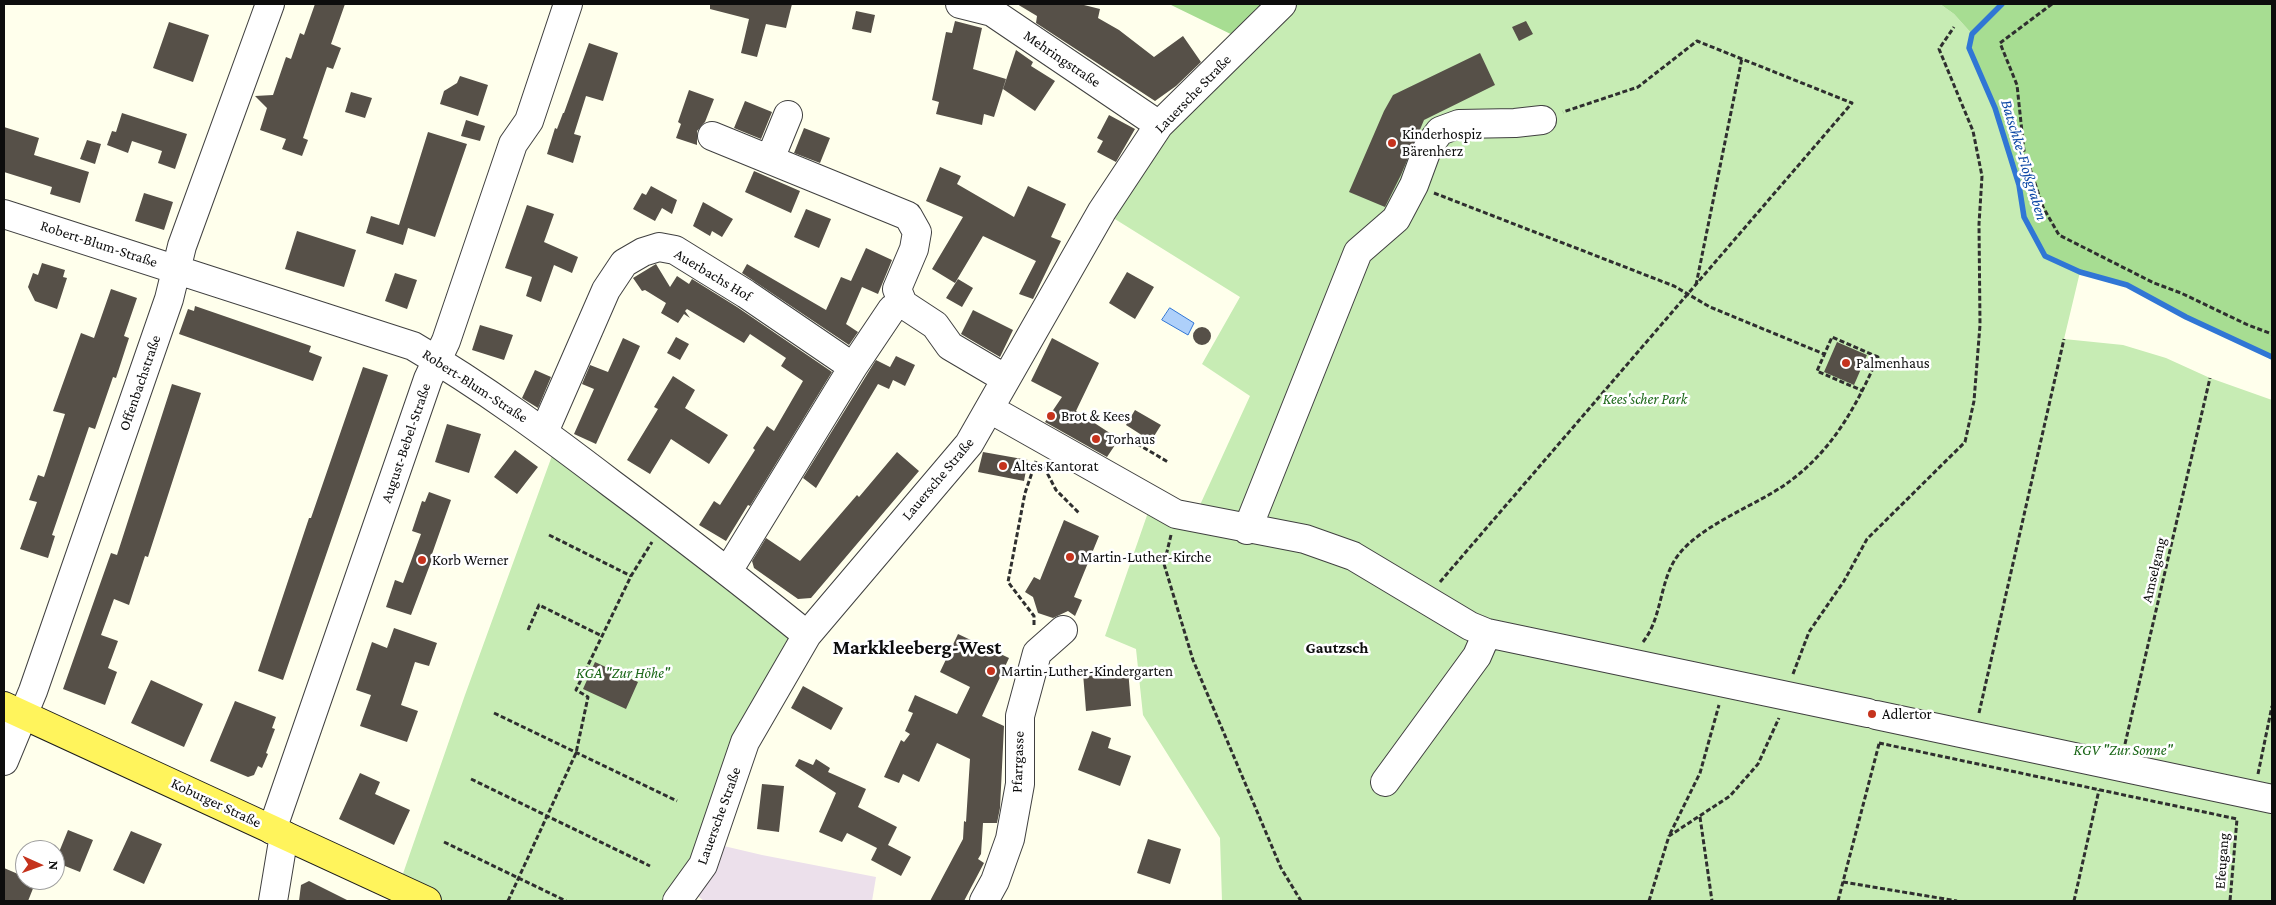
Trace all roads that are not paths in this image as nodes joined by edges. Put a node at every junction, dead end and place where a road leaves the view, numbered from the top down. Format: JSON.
{"nodes":[{"id":1,"x":270,"y":4,"type":"edge"},
{"id":2,"x":568,"y":4,"type":"edge"},
{"id":3,"x":960,"y":4,"type":"edge"},
{"id":4,"x":1282,"y":4,"type":"edge"},
{"id":5,"x":788,"y":115,"type":"dead end"},
{"id":6,"x":1542,"y":120,"type":"road end"},
{"id":7,"x":1159,"y":125,"type":"junction"},
{"id":8,"x":712,"y":136,"type":"dead end"},
{"id":9,"x":770,"y":159,"type":"junction"},
{"id":10,"x":4,"y":214,"type":"edge"},
{"id":11,"x":176,"y":269,"type":"junction"},
{"id":12,"x":903,"y":304,"type":"junction"},
{"id":13,"x":437,"y":360,"type":"junction"},
{"id":14,"x":853,"y":368,"type":"junction"},
{"id":15,"x":1006,"y":378,"type":"junction"},
{"id":16,"x":990,"y":409,"type":"junction"},
{"id":17,"x":544,"y":432,"type":"junction"},
{"id":18,"x":1237,"y":528,"type":"junction"},
{"id":19,"x":728,"y":571,"type":"junction"},
{"id":20,"x":1063,"y":630,"type":"dead end"},
{"id":21,"x":1487,"y":633,"type":"junction"},
{"id":22,"x":807,"y":635,"type":"junction"},
{"id":23,"x":13,"y":710,"type":"edge"},
{"id":24,"x":4,"y":761,"type":"edge"},
{"id":25,"x":1385,"y":782,"type":"dead end"},
{"id":26,"x":2263,"y":797,"type":"edge"},
{"id":27,"x":278,"y":832,"type":"junction"},
{"id":28,"x":273,"y":901,"type":"edge"},
{"id":29,"x":427,"y":901,"type":"edge"},
{"id":30,"x":677,"y":901,"type":"edge"},
{"id":31,"x":984,"y":901,"type":"edge"}],
"edges":[{"from":1,"to":11,"type":"street","name":"Offenbachstraße"},
{"from":2,"to":13,"type":"street","name":"August-Bebel-Straße"},
{"from":3,"to":7,"type":"street","name":"Mehringstraße"},
{"from":4,"to":7,"type":"street","name":"Lauersche Straße"},
{"from":5,"to":9,"type":"street"},
{"from":6,"to":18,"type":"street"},
{"from":7,"to":15,"type":"street","name":"Lauersche Straße"},
{"from":8,"to":9,"type":"street"},
{"from":9,"to":12,"type":"street"},
{"from":10,"to":11,"type":"street","name":"Robert-Blum-Straße"},
{"from":11,"to":13,"type":"street","name":"Robert-Blum-Straße"},
{"from":11,"to":23,"type":"street","name":"Offenbachstraße"},
{"from":12,"to":14,"type":"street"},
{"from":12,"to":15,"type":"street"},
{"from":13,"to":17,"type":"street","name":"Robert-Blum-Straße"},
{"from":13,"to":27,"type":"street","name":"August-Bebel-Straße"},
{"from":14,"to":17,"type":"street","name":"Auerbachs Hof"},
{"from":14,"to":19,"type":"street"},
{"from":15,"to":16,"type":"street","name":"Lauersche Straße"},
{"from":16,"to":18,"type":"street"},
{"from":16,"to":22,"type":"street","name":"Lauersche Straße"},
{"from":17,"to":19,"type":"street","name":"Robert-Blum-Straße"},
{"from":18,"to":21,"type":"street"},
{"from":19,"to":22,"type":"street","name":"Robert-Blum-Straße"},
{"from":20,"to":31,"type":"street","name":"Pfarrgasse"},
{"from":21,"to":25,"type":"street"},
{"from":21,"to":26,"type":"street"},
{"from":22,"to":30,"type":"street","name":"Lauersche Straße"},
{"from":23,"to":24,"type":"street","name":"Offenbachstraße"},
{"from":23,"to":27,"type":"main road","name":"Koburger Straße"},
{"from":27,"to":28,"type":"street","name":"August-Bebel-Straße"},
{"from":27,"to":29,"type":"main road","name":"Koburger Straße"}]}
